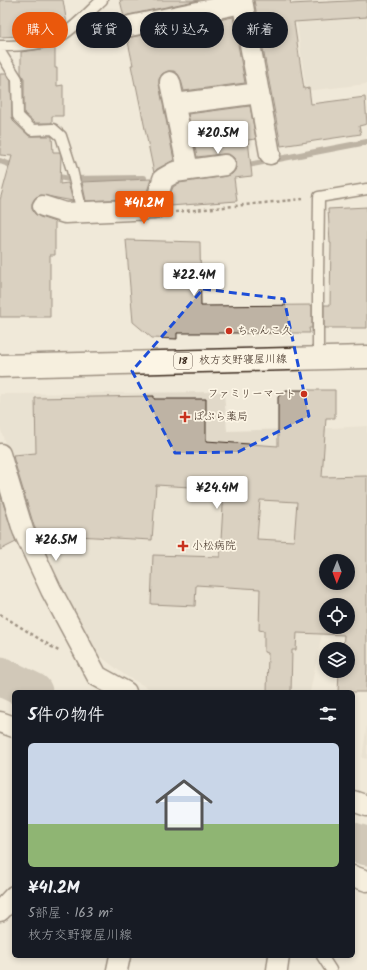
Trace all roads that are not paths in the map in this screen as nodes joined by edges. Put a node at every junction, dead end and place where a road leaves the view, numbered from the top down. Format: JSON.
{"nodes":[{"id":1,"x":102,"y":0,"type":"edge"},
{"id":2,"x":242,"y":1,"type":"edge"},
{"id":3,"x":132,"y":26,"type":"edge"},
{"id":4,"x":0,"y":46,"type":"edge"},
{"id":5,"x":0,"y":52,"type":"edge"},
{"id":6,"x":170,"y":82,"type":"dead end"},
{"id":7,"x":259,"y":93,"type":"junction"},
{"id":8,"x":175,"y":104,"type":"junction"},
{"id":9,"x":270,"y":154,"type":"dead end"},
{"id":10,"x":225,"y":165,"type":"dead end"},
{"id":11,"x":188,"y":170,"type":"junction"},
{"id":12,"x":367,"y":189,"type":"edge"},
{"id":13,"x":43,"y":206,"type":"dead end"},
{"id":14,"x":82,"y":212,"type":"junction"},
{"id":15,"x":367,"y":357,"type":"edge"},
{"id":16,"x":318,"y":358,"type":"junction"},
{"id":17,"x":0,"y":366,"type":"edge"},
{"id":18,"x":0,"y":454,"type":"edge"},
{"id":19,"x":93,"y":684,"type":"edge"},
{"id":20,"x":118,"y":690,"type":"edge"},
{"id":21,"x":0,"y":722,"type":"edge"},
{"id":22,"x":12,"y":726,"type":"edge"},
{"id":23,"x":355,"y":801,"type":"edge"},
{"id":24,"x":367,"y":806,"type":"edge"},
{"id":25,"x":355,"y":877,"type":"edge"},
{"id":26,"x":367,"y":881,"type":"edge"},
{"id":27,"x":120,"y":958,"type":"edge"},
{"id":28,"x":279,"y":958,"type":"edge"},
{"id":29,"x":323,"y":958,"type":"edge"},
{"id":30,"x":117,"y":970,"type":"edge"},
{"id":31,"x":277,"y":970,"type":"edge"},
{"id":32,"x":331,"y":970,"type":"edge"}],
"edges":[{"from":1,"to":4,"type":"lane"},
{"from":2,"to":3,"type":"street"},
{"from":2,"to":7,"type":"street"},
{"from":5,"to":14,"type":"lane"},
{"from":6,"to":8,"type":"street"},
{"from":7,"to":8,"type":"street"},
{"from":7,"to":9,"type":"street"},
{"from":8,"to":11,"type":"street"},
{"from":10,"to":11,"type":"street"},
{"from":11,"to":14,"type":"street"},
{"from":12,"to":16,"type":"lane"},
{"from":13,"to":14,"type":"street"},
{"from":15,"to":16,"type":"main road","name":"枚方交野寝屋川線","number":"18"},
{"from":16,"to":17,"type":"main road","name":"枚方交野寝屋川線","number":"18"},
{"from":18,"to":19,"type":"street"},
{"from":19,"to":20,"type":"street"},
{"from":21,"to":22,"type":"street"},
{"from":23,"to":24,"type":"street"},
{"from":25,"to":26,"type":"street"},
{"from":27,"to":30,"type":"street"},
{"from":28,"to":31,"type":"street"},
{"from":29,"to":32,"type":"lane"}]}
